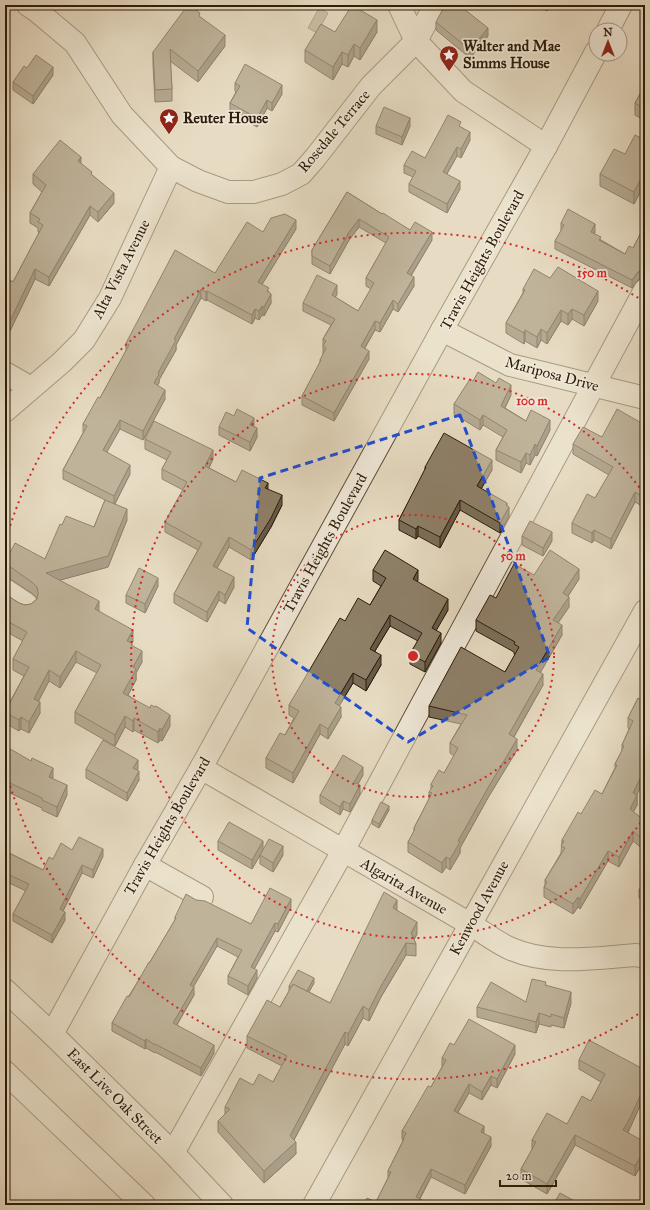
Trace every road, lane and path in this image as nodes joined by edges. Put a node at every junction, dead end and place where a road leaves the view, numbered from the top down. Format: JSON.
{"nodes":[{"id":1,"x":28,"y":5,"type":"edge"},
{"id":2,"x":399,"y":5,"type":"edge"},
{"id":3,"x":435,"y":5,"type":"edge"},
{"id":4,"x":621,"y":5,"type":"edge"},
{"id":5,"x":612,"y":22,"type":"edge"},
{"id":6,"x":416,"y":40,"type":"junction"},
{"id":7,"x":591,"y":62,"type":"edge"},
{"id":8,"x":546,"y":146,"type":"junction"},
{"id":9,"x":171,"y":167,"type":"junction"},
{"id":10,"x":645,"y":290,"type":"edge"},
{"id":11,"x":442,"y":330,"type":"junction"},
{"id":12,"x":5,"y":373,"type":"edge"},
{"id":13,"x":594,"y":386,"type":"junction"},
{"id":14,"x":31,"y":388,"type":"junction"},
{"id":15,"x":645,"y":398,"type":"edge"},
{"id":16,"x":5,"y":411,"type":"edge"},
{"id":17,"x":5,"y":590,"type":"edge"},
{"id":18,"x":26,"y":604,"type":"edge"},
{"id":19,"x":645,"y":611,"type":"edge"},
{"id":20,"x":201,"y":768,"type":"junction"},
{"id":21,"x":343,"y":851,"type":"junction"},
{"id":22,"x":145,"y":864,"type":"junction"},
{"id":23,"x":202,"y":897,"type":"dead end"},
{"id":24,"x":470,"y":924,"type":"junction"},
{"id":25,"x":645,"y":957,"type":"edge"},
{"id":26,"x":5,"y":990,"type":"edge"},
{"id":27,"x":52,"y":1034,"type":"junction"},
{"id":28,"x":5,"y":1072,"type":"edge"},
{"id":29,"x":172,"y":1153,"type":"junction"},
{"id":30,"x":144,"y":1205,"type":"edge"},
{"id":31,"x":222,"y":1205,"type":"edge"},
{"id":32,"x":314,"y":1205,"type":"edge"}],
"edges":[{"from":1,"to":9,"type":"street","name":"Rosedale Terrace"},
{"from":2,"to":6,"type":"street"},
{"from":3,"to":6,"type":"street","name":"Rosedale Terrace"},
{"from":4,"to":5,"type":"street"},
{"from":6,"to":8,"type":"street"},
{"from":6,"to":9,"type":"street","name":"Rosedale Terrace"},
{"from":7,"to":8,"type":"street","name":"Travis Heights Boulevard"},
{"from":8,"to":11,"type":"street","name":"Travis Heights Boulevard"},
{"from":9,"to":14,"type":"street","name":"Alta Vista Avenue"},
{"from":10,"to":13,"type":"street"},
{"from":11,"to":13,"type":"street","name":"Mariposa Drive"},
{"from":11,"to":20,"type":"street","name":"Travis Heights Boulevard"},
{"from":12,"to":14,"type":"street"},
{"from":13,"to":15,"type":"street","name":"Mariposa Drive"},
{"from":13,"to":21,"type":"street"},
{"from":14,"to":16,"type":"street","name":"Alta Vista Avenue"},
{"from":17,"to":18,"type":"street"},
{"from":19,"to":24,"type":"street","name":"Kenwood Avenue"},
{"from":20,"to":21,"type":"street","name":"Algarita Avenue"},
{"from":20,"to":22,"type":"street","name":"Travis Heights Boulevard"},
{"from":21,"to":24,"type":"street","name":"Algarita Avenue"},
{"from":21,"to":29,"type":"street"},
{"from":22,"to":23,"type":"street"},
{"from":22,"to":27,"type":"street","name":"Travis Heights Boulevard"},
{"from":24,"to":25,"type":"street","name":"Algarita Avenue"},
{"from":24,"to":32,"type":"street","name":"Kenwood Avenue"},
{"from":26,"to":27,"type":"street","name":"East Live Oak Street"},
{"from":27,"to":29,"type":"street","name":"East Live Oak Street"},
{"from":28,"to":30,"type":"street"},
{"from":29,"to":31,"type":"street","name":"East Live Oak Street"}]}
